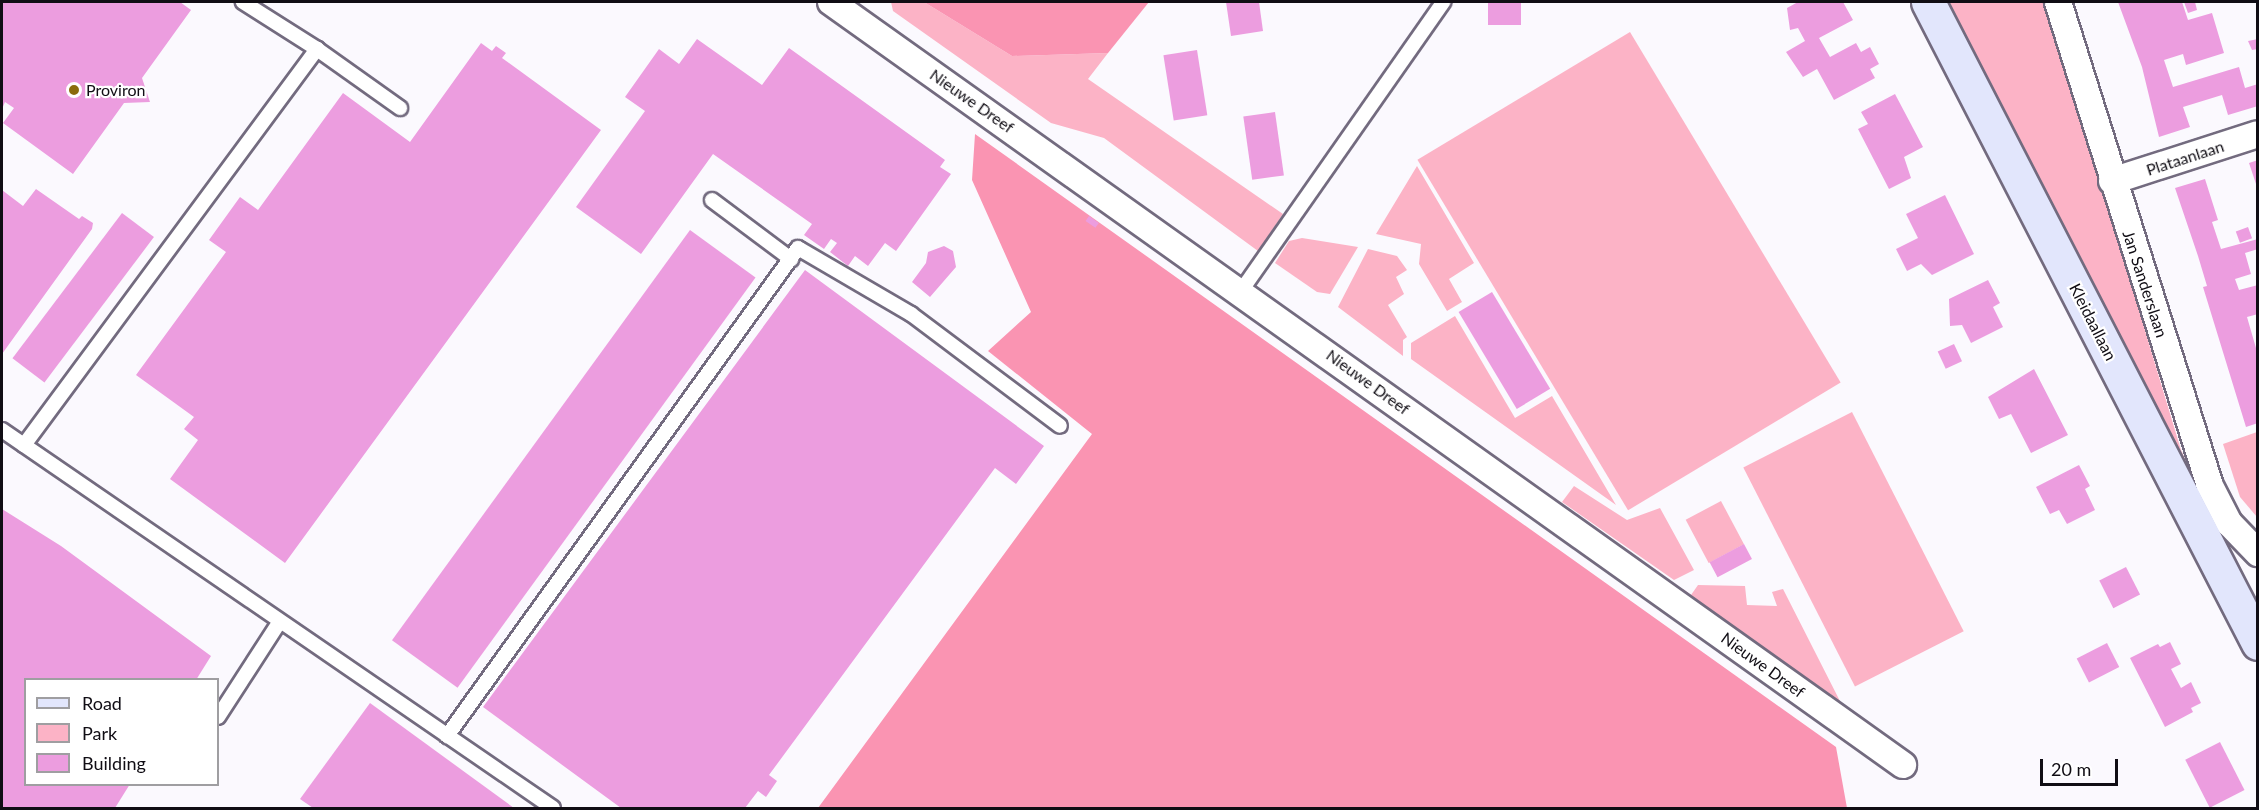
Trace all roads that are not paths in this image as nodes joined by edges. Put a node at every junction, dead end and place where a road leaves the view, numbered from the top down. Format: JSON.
{"nodes":[{"id":1,"x":243,"y":2,"type":"edge"},
{"id":2,"x":831,"y":2,"type":"edge"},
{"id":3,"x":1443,"y":2,"type":"edge"},
{"id":4,"x":1928,"y":2,"type":"edge"},
{"id":5,"x":2058,"y":2,"type":"edge"},
{"id":6,"x":317,"y":49,"type":"junction"},
{"id":7,"x":400,"y":108,"type":"dead end"},
{"id":8,"x":2258,"y":134,"type":"edge"},
{"id":9,"x":2112,"y":181,"type":"junction"},
{"id":10,"x":712,"y":200,"type":"dead end"},
{"id":11,"x":791,"y":259,"type":"junction"},
{"id":12,"x":1241,"y":291,"type":"junction"},
{"id":13,"x":1059,"y":426,"type":"dead end"},
{"id":14,"x":2,"y":430,"type":"edge"},
{"id":15,"x":24,"y":445,"type":"junction"},
{"id":16,"x":2258,"y":553,"type":"edge"},
{"id":17,"x":280,"y":621,"type":"junction"},
{"id":18,"x":2258,"y":643,"type":"edge"},
{"id":19,"x":219,"y":715,"type":"edge"},
{"id":20,"x":447,"y":736,"type":"junction"},
{"id":21,"x":1903,"y":765,"type":"dead end"},
{"id":22,"x":554,"y":808,"type":"edge"}],
"edges":[{"from":1,"to":6,"type":"lane"},
{"from":2,"to":12,"type":"street","name":"Nieuwe Dreef"},
{"from":3,"to":12,"type":"lane"},
{"from":4,"to":18,"type":"street","name":"Kleidaallaan"},
{"from":5,"to":9,"type":"street","name":"Jan Sanderslaan"},
{"from":6,"to":7,"type":"lane"},
{"from":6,"to":15,"type":"lane"},
{"from":8,"to":9,"type":"street","name":"Plataanlaan"},
{"from":9,"to":16,"type":"street","name":"Jan Sanderslaan"},
{"from":10,"to":11,"type":"lane"},
{"from":11,"to":13,"type":"lane"},
{"from":11,"to":20,"type":"lane"},
{"from":12,"to":21,"type":"street","name":"Nieuwe Dreef"},
{"from":14,"to":15,"type":"lane"},
{"from":15,"to":17,"type":"lane"},
{"from":17,"to":19,"type":"lane"},
{"from":17,"to":20,"type":"lane"},
{"from":20,"to":22,"type":"lane"}]}
